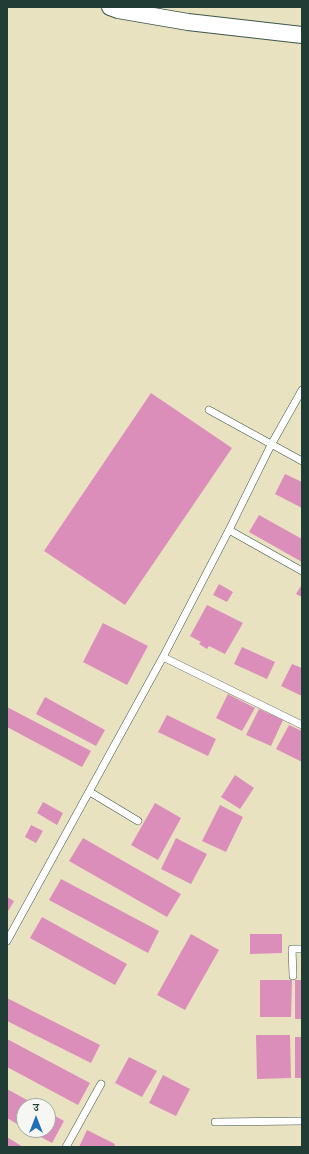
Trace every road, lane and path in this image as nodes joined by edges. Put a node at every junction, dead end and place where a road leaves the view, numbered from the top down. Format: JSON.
{"nodes":[{"id":1,"x":110,"y":7,"type":"edge"},
{"id":2,"x":302,"y":35,"type":"edge"},
{"id":3,"x":302,"y":390,"type":"edge"},
{"id":4,"x":209,"y":410,"type":"dead end"},
{"id":5,"x":271,"y":445,"type":"junction"},
{"id":6,"x":302,"y":461,"type":"edge"},
{"id":7,"x":229,"y":530,"type":"junction"},
{"id":8,"x":302,"y":571,"type":"edge"},
{"id":9,"x":164,"y":657,"type":"junction"},
{"id":10,"x":302,"y":725,"type":"edge"},
{"id":11,"x":90,"y":792,"type":"junction"},
{"id":12,"x":138,"y":821,"type":"dead end"},
{"id":13,"x":7,"y":941,"type":"edge"},
{"id":14,"x":302,"y":949,"type":"edge"},
{"id":15,"x":293,"y":976,"type":"dead end"},
{"id":16,"x":101,"y":1084,"type":"dead end"},
{"id":17,"x":302,"y":1121,"type":"edge"},
{"id":18,"x":215,"y":1122,"type":"dead end"},
{"id":19,"x":66,"y":1147,"type":"edge"}],
"edges":[{"from":1,"to":2,"type":"street"},
{"from":3,"to":5,"type":"lane"},
{"from":4,"to":5,"type":"lane"},
{"from":5,"to":6,"type":"lane"},
{"from":5,"to":7,"type":"lane"},
{"from":7,"to":8,"type":"lane"},
{"from":7,"to":9,"type":"lane"},
{"from":9,"to":10,"type":"lane"},
{"from":9,"to":11,"type":"lane"},
{"from":11,"to":12,"type":"lane"},
{"from":11,"to":13,"type":"lane"},
{"from":14,"to":15,"type":"lane"},
{"from":16,"to":19,"type":"lane"},
{"from":17,"to":18,"type":"lane"}]}
